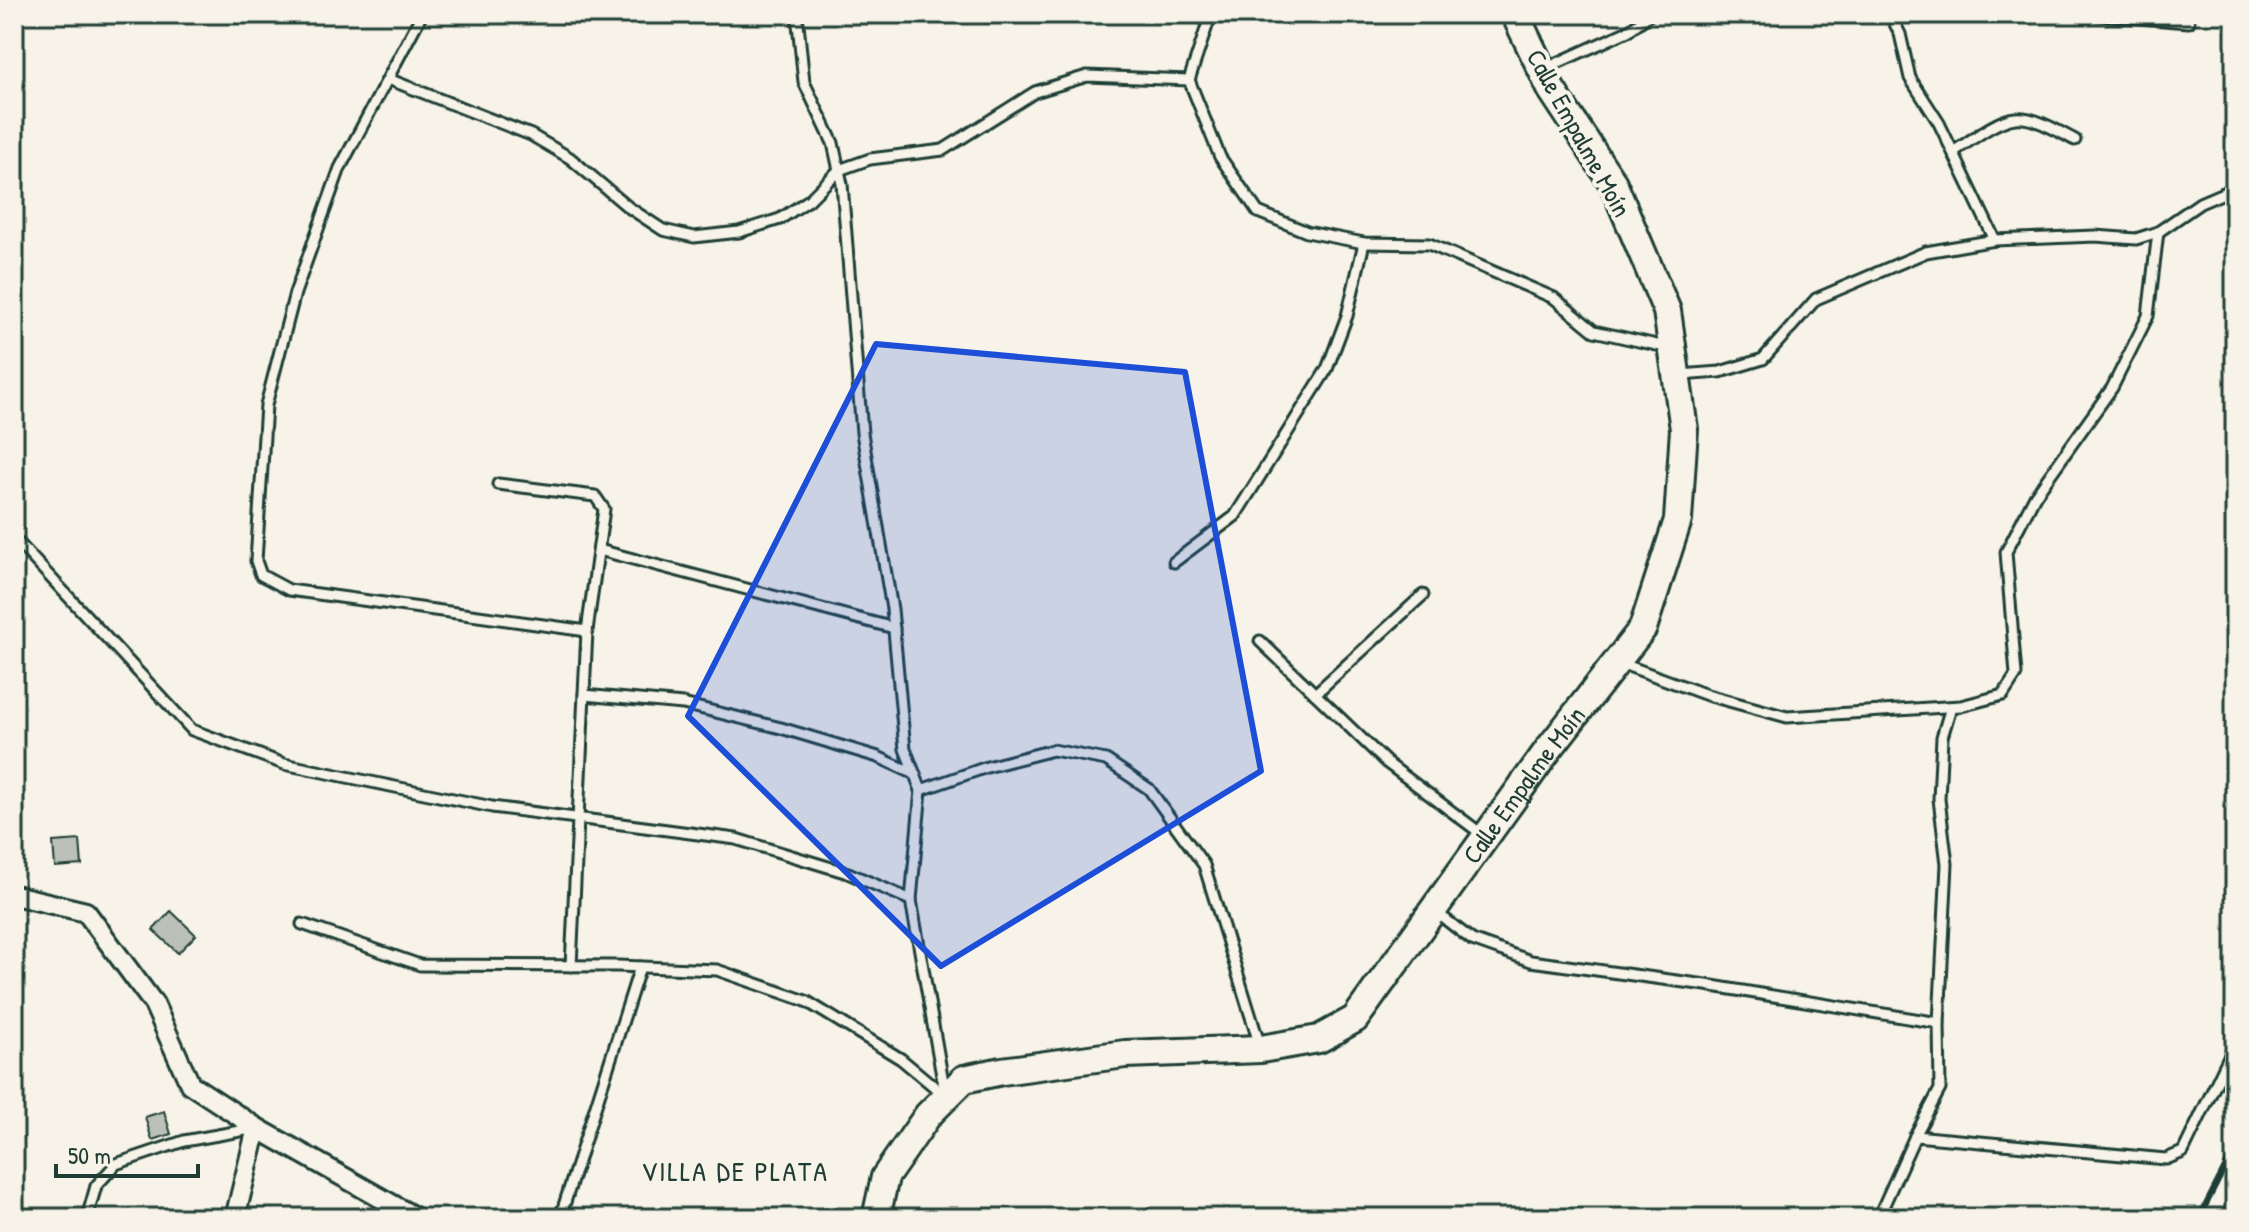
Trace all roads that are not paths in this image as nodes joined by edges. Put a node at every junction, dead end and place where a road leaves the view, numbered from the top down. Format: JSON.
{"nodes":[{"id":1,"x":422,"y":14,"type":"edge"},
{"id":2,"x":797,"y":14,"type":"edge"},
{"id":3,"x":1208,"y":14,"type":"edge"},
{"id":4,"x":1515,"y":14,"type":"edge"},
{"id":5,"x":1650,"y":14,"type":"edge"},
{"id":6,"x":1890,"y":14,"type":"edge"},
{"id":7,"x":2087,"y":14,"type":"edge"},
{"id":8,"x":2189,"y":22,"type":"dead end"},
{"id":9,"x":1542,"y":69,"type":"junction"},
{"id":10,"x":388,"y":79,"type":"junction"},
{"id":11,"x":1189,"y":80,"type":"junction"},
{"id":12,"x":2075,"y":140,"type":"dead end"},
{"id":13,"x":1953,"y":152,"type":"junction"},
{"id":14,"x":839,"y":170,"type":"junction"},
{"id":15,"x":2235,"y":188,"type":"edge"},
{"id":16,"x":2158,"y":232,"type":"junction"},
{"id":17,"x":1995,"y":240,"type":"junction"},
{"id":18,"x":1364,"y":243,"type":"junction"},
{"id":19,"x":1672,"y":349,"type":"junction"},
{"id":20,"x":1676,"y":376,"type":"junction"},
{"id":21,"x":498,"y":484,"type":"dead end"},
{"id":22,"x":14,"y":538,"type":"edge"},
{"id":23,"x":599,"y":550,"type":"junction"},
{"id":24,"x":1174,"y":562,"type":"dead end"},
{"id":25,"x":1423,"y":595,"type":"dead end"},
{"id":26,"x":894,"y":628,"type":"junction"},
{"id":27,"x":587,"y":631,"type":"junction"},
{"id":28,"x":1260,"y":641,"type":"dead end"},
{"id":29,"x":1617,"y":661,"type":"junction"},
{"id":30,"x":1315,"y":694,"type":"junction"},
{"id":31,"x":584,"y":695,"type":"junction"},
{"id":32,"x":1951,"y":707,"type":"junction"},
{"id":33,"x":915,"y":774,"type":"junction"},
{"id":34,"x":921,"y":790,"type":"junction"},
{"id":35,"x":578,"y":818,"type":"junction"},
{"id":36,"x":1486,"y":837,"type":"junction"},
{"id":37,"x":14,"y":895,"type":"edge"},
{"id":38,"x":911,"y":900,"type":"junction"},
{"id":39,"x":1433,"y":910,"type":"junction"},
{"id":40,"x":302,"y":924,"type":"dead end"},
{"id":41,"x":571,"y":966,"type":"junction"},
{"id":42,"x":640,"y":967,"type":"junction"},
{"id":43,"x":1939,"y":1023,"type":"junction"},
{"id":44,"x":2235,"y":1044,"type":"edge"},
{"id":45,"x":1261,"y":1049,"type":"junction"},
{"id":46,"x":946,"y":1097,"type":"junction"},
{"id":47,"x":257,"y":1128,"type":"junction"},
{"id":48,"x":1915,"y":1136,"type":"junction"},
{"id":49,"x":87,"y":1218,"type":"edge"},
{"id":50,"x":235,"y":1218,"type":"edge"},
{"id":51,"x":416,"y":1218,"type":"edge"},
{"id":52,"x":560,"y":1218,"type":"edge"},
{"id":53,"x":876,"y":1218,"type":"edge"},
{"id":54,"x":1878,"y":1218,"type":"edge"}],
"edges":[{"from":1,"to":10,"type":"lane"},
{"from":2,"to":14,"type":"lane"},
{"from":3,"to":11,"type":"lane"},
{"from":4,"to":9,"type":"street","name":"Calle Empalme Moín"},
{"from":5,"to":9,"type":"lane"},
{"from":6,"to":13,"type":"lane"},
{"from":7,"to":8,"type":"lane"},
{"from":9,"to":19,"type":"street","name":"Calle Empalme Moín"},
{"from":10,"to":14,"type":"lane"},
{"from":10,"to":27,"type":"lane"},
{"from":11,"to":14,"type":"lane"},
{"from":11,"to":18,"type":"lane"},
{"from":12,"to":13,"type":"lane"},
{"from":13,"to":17,"type":"lane"},
{"from":14,"to":26,"type":"lane"},
{"from":15,"to":16,"type":"lane"},
{"from":16,"to":17,"type":"lane"},
{"from":16,"to":32,"type":"lane"},
{"from":17,"to":20,"type":"lane"},
{"from":18,"to":19,"type":"lane"},
{"from":18,"to":24,"type":"lane"},
{"from":19,"to":20,"type":"street","name":"Calle Empalme Moín"},
{"from":20,"to":29,"type":"street","name":"Calle Empalme Moín"},
{"from":21,"to":23,"type":"lane"},
{"from":22,"to":35,"type":"lane"},
{"from":23,"to":26,"type":"lane"},
{"from":23,"to":27,"type":"lane"},
{"from":25,"to":30,"type":"lane"},
{"from":26,"to":33,"type":"lane"},
{"from":27,"to":31,"type":"lane"},
{"from":28,"to":30,"type":"lane"},
{"from":29,"to":32,"type":"lane"},
{"from":29,"to":36,"type":"street","name":"Calle Empalme Moín"},
{"from":30,"to":36,"type":"lane"},
{"from":31,"to":33,"type":"lane"},
{"from":31,"to":35,"type":"lane"},
{"from":32,"to":43,"type":"lane"},
{"from":33,"to":34,"type":"lane"},
{"from":34,"to":38,"type":"lane"},
{"from":34,"to":45,"type":"lane"},
{"from":35,"to":38,"type":"lane"},
{"from":35,"to":41,"type":"lane"},
{"from":36,"to":39,"type":"street","name":"Calle Empalme Moín"},
{"from":37,"to":47,"type":"street"},
{"from":38,"to":46,"type":"lane"},
{"from":39,"to":43,"type":"lane"},
{"from":39,"to":45,"type":"street","name":"Calle Empalme Moín"},
{"from":40,"to":41,"type":"lane"},
{"from":41,"to":42,"type":"lane"},
{"from":42,"to":46,"type":"lane"},
{"from":42,"to":52,"type":"lane"},
{"from":43,"to":48,"type":"lane"},
{"from":44,"to":48,"type":"lane"},
{"from":45,"to":46,"type":"street","name":"Calle Empalme Moín"},
{"from":46,"to":53,"type":"street","name":"Calle Empalme Moín"},
{"from":47,"to":49,"type":"lane"},
{"from":47,"to":50,"type":"street"},
{"from":47,"to":51,"type":"street"},
{"from":48,"to":54,"type":"lane"}]}
